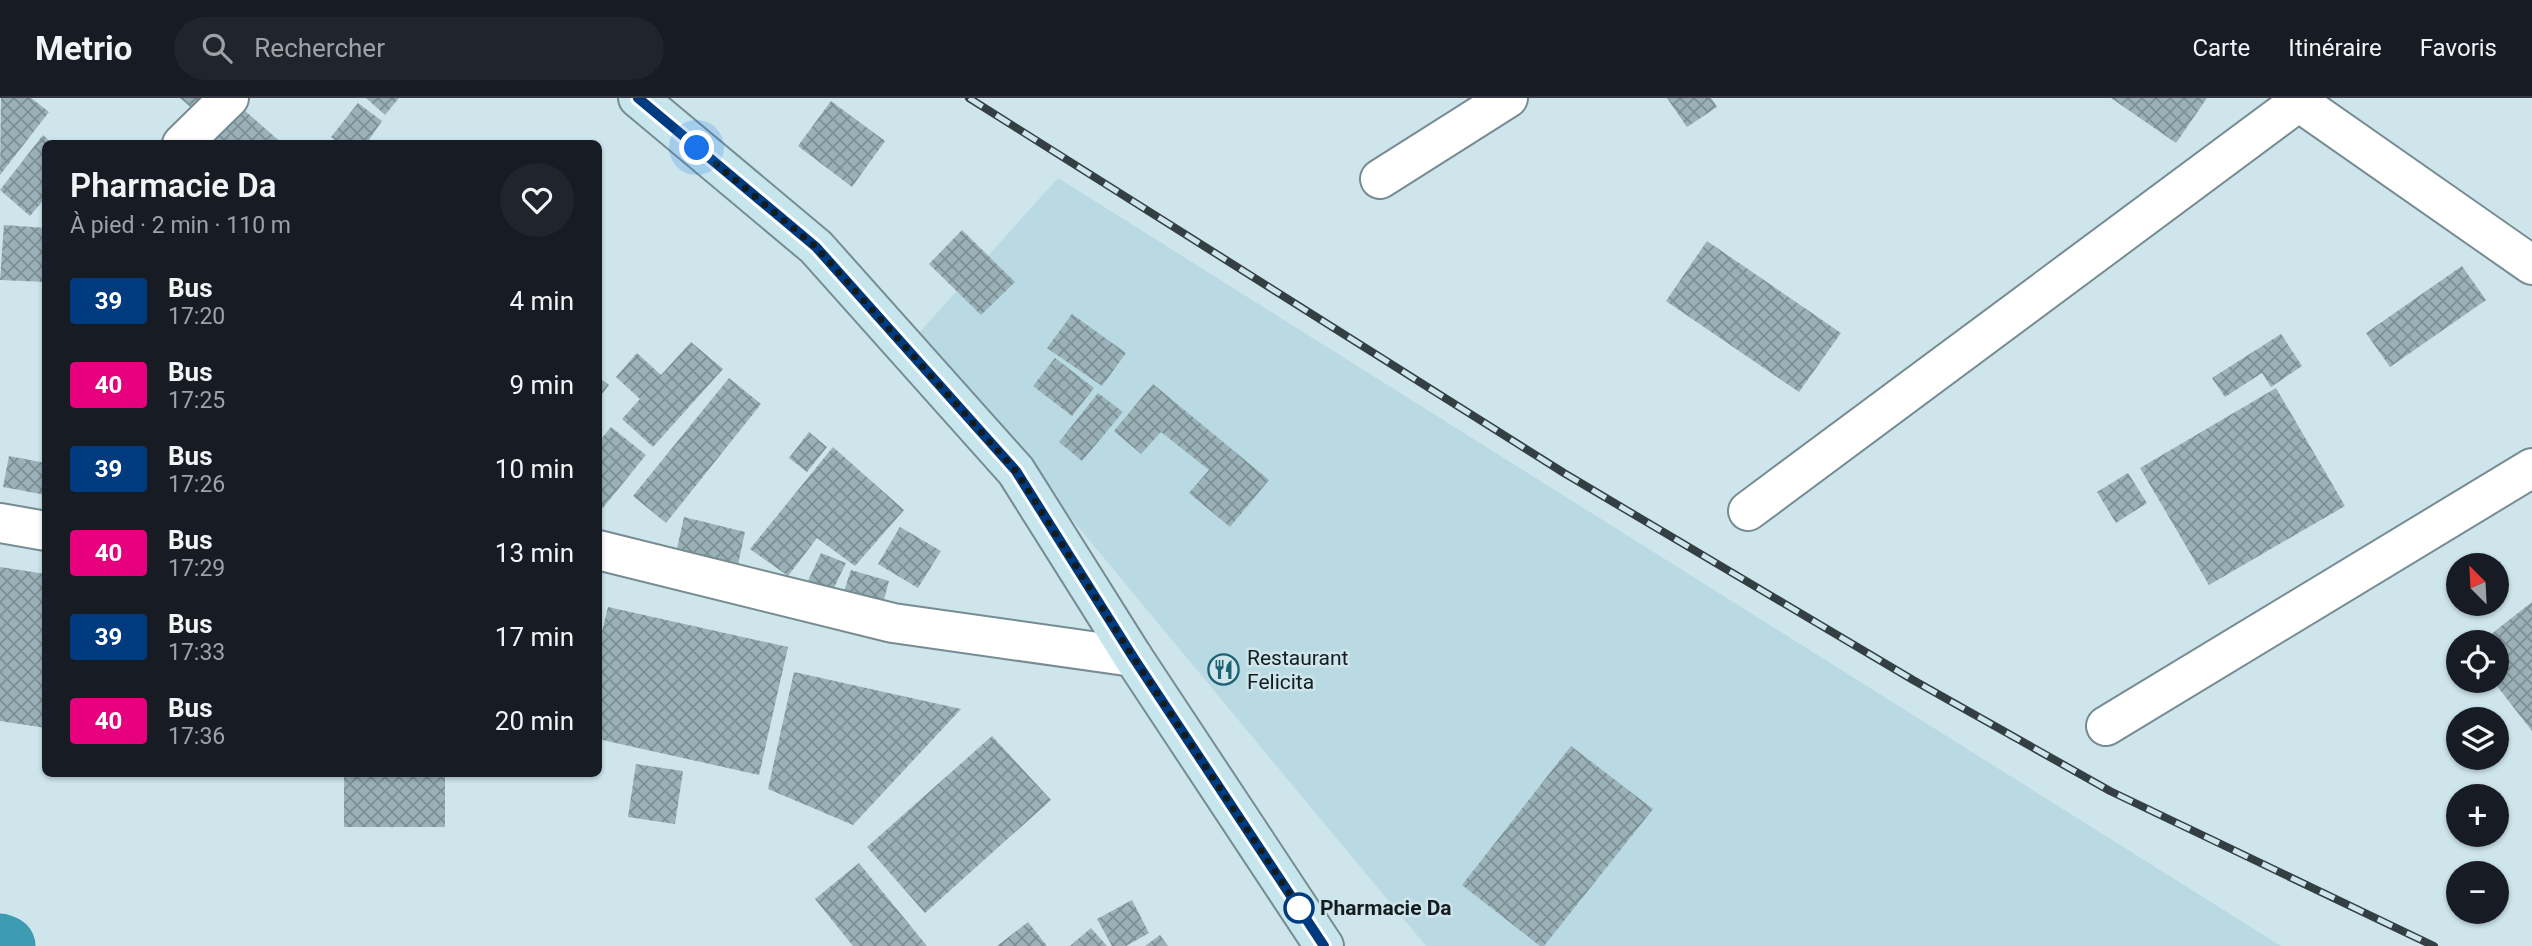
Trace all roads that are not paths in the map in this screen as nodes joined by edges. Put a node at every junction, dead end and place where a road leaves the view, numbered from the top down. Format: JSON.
{"nodes":[{"id":1,"x":229,"y":98,"type":"edge"},
{"id":2,"x":638,"y":98,"type":"edge"},
{"id":3,"x":1508,"y":98,"type":"edge"},
{"id":4,"x":2299,"y":99,"type":"edge"},
{"id":5,"x":186,"y":140,"type":"edge"},
{"id":6,"x":1380,"y":179,"type":"dead end"},
{"id":7,"x":2532,"y":265,"type":"edge"},
{"id":8,"x":2532,"y":468,"type":"edge"},
{"id":9,"x":1748,"y":511,"type":"dead end"},
{"id":10,"x":0,"y":523,"type":"edge"},
{"id":11,"x":42,"y":530,"type":"edge"},
{"id":12,"x":602,"y":551,"type":"edge"},
{"id":13,"x":1133,"y":657,"type":"junction"},
{"id":14,"x":2106,"y":726,"type":"dead end"},
{"id":15,"x":1324,"y":946,"type":"edge"}],
"edges":[{"from":1,"to":5,"type":"street"},
{"from":2,"to":13,"type":"main road"},
{"from":3,"to":6,"type":"street"},
{"from":4,"to":7,"type":"street"},
{"from":4,"to":9,"type":"street"},
{"from":8,"to":14,"type":"street"},
{"from":10,"to":11,"type":"street"},
{"from":12,"to":13,"type":"street"},
{"from":13,"to":15,"type":"main road"}]}
